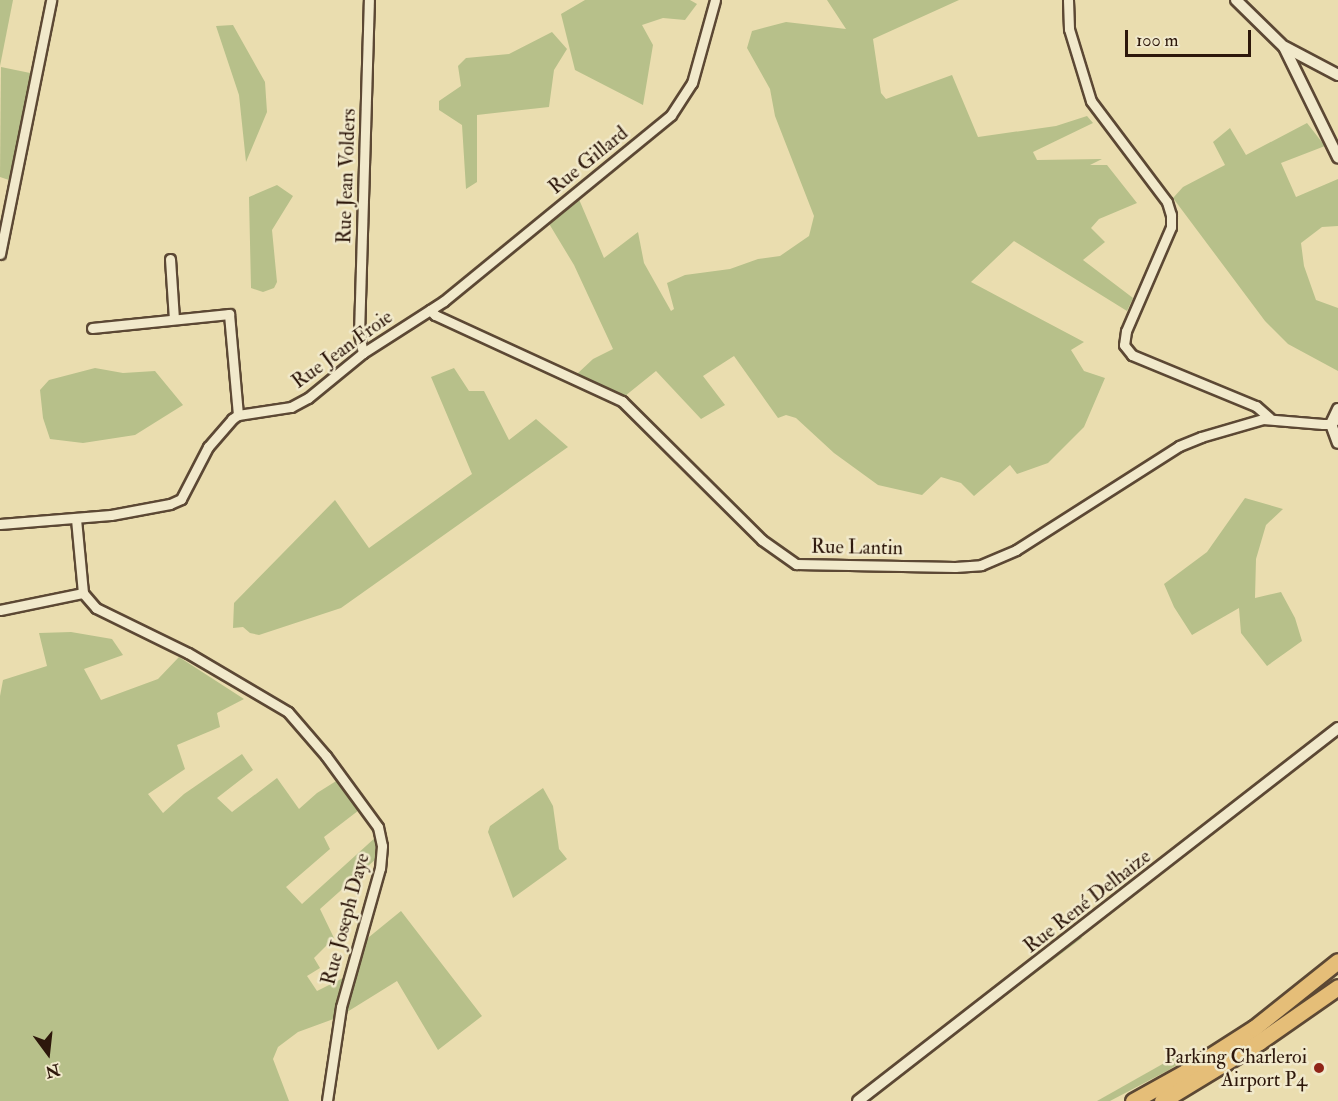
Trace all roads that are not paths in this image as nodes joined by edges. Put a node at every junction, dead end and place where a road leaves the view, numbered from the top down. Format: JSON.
{"nodes":[{"id":1,"x":51,"y":0,"type":"edge"},
{"id":2,"x":369,"y":0,"type":"edge"},
{"id":3,"x":715,"y":0,"type":"edge"},
{"id":4,"x":1068,"y":0,"type":"edge"},
{"id":5,"x":1236,"y":0,"type":"edge"},
{"id":6,"x":1284,"y":47,"type":"junction"},
{"id":7,"x":1338,"y":75,"type":"edge"},
{"id":8,"x":1338,"y":157,"type":"edge"},
{"id":9,"x":0,"y":254,"type":"edge"},
{"id":10,"x":170,"y":259,"type":"dead end"},
{"id":11,"x":430,"y":310,"type":"junction"},
{"id":12,"x":174,"y":320,"type":"junction"},
{"id":13,"x":92,"y":328,"type":"dead end"},
{"id":14,"x":363,"y":353,"type":"junction"},
{"id":15,"x":1338,"y":409,"type":"edge"},
{"id":16,"x":238,"y":415,"type":"junction"},
{"id":17,"x":1270,"y":418,"type":"junction"},
{"id":18,"x":1334,"y":421,"type":"edge"},
{"id":19,"x":1338,"y":442,"type":"edge"},
{"id":20,"x":76,"y":519,"type":"junction"},
{"id":21,"x":0,"y":524,"type":"edge"},
{"id":22,"x":83,"y":593,"type":"junction"},
{"id":23,"x":0,"y":610,"type":"edge"},
{"id":24,"x":1338,"y":728,"type":"edge"},
{"id":25,"x":1338,"y":961,"type":"edge"},
{"id":26,"x":1338,"y":977,"type":"edge"},
{"id":27,"x":1338,"y":987,"type":"edge"},
{"id":28,"x":1302,"y":1013,"type":"junction"},
{"id":29,"x":327,"y":1101,"type":"edge"},
{"id":30,"x":858,"y":1101,"type":"edge"},
{"id":31,"x":1132,"y":1101,"type":"edge"},
{"id":32,"x":1162,"y":1101,"type":"edge"}],
"edges":[{"from":1,"to":9,"type":"street"},
{"from":2,"to":14,"type":"street","name":"Rue Jean Volders"},
{"from":3,"to":11,"type":"street","name":"Rue Gillard"},
{"from":4,"to":17,"type":"street"},
{"from":5,"to":6,"type":"street"},
{"from":6,"to":7,"type":"street"},
{"from":6,"to":8,"type":"street"},
{"from":10,"to":12,"type":"street"},
{"from":11,"to":14,"type":"street","name":"Rue Jean Froie"},
{"from":11,"to":17,"type":"street","name":"Rue Lantin"},
{"from":12,"to":13,"type":"street"},
{"from":12,"to":16,"type":"street"},
{"from":14,"to":16,"type":"street","name":"Rue Jean Froie"},
{"from":15,"to":18,"type":"street"},
{"from":16,"to":20,"type":"street"},
{"from":17,"to":18,"type":"street","name":"Rue Lantin"},
{"from":18,"to":19,"type":"street"},
{"from":20,"to":21,"type":"street"},
{"from":20,"to":22,"type":"street"},
{"from":22,"to":23,"type":"street"},
{"from":22,"to":29,"type":"street","name":"Rue Joseph Daye"},
{"from":24,"to":30,"type":"street","name":"Rue René Delhaize"},
{"from":25,"to":31,"type":"highway"},
{"from":26,"to":28,"type":"highway"},
{"from":27,"to":28,"type":"highway"},
{"from":28,"to":32,"type":"highway"}]}
